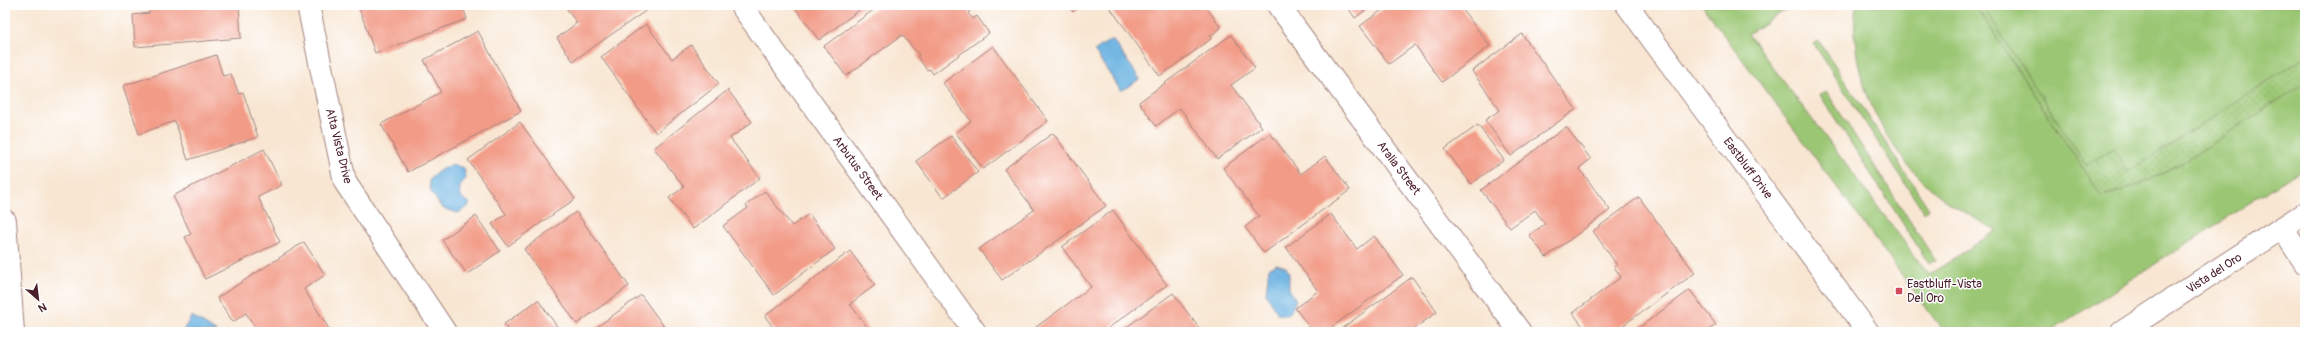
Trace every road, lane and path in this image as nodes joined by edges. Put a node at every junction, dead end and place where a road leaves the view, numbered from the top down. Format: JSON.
{"nodes":[{"id":1,"x":308,"y":5,"type":"edge"},
{"id":2,"x":741,"y":5,"type":"edge"},
{"id":3,"x":1278,"y":5,"type":"edge"},
{"id":4,"x":1627,"y":5,"type":"edge"},
{"id":5,"x":2305,"y":213,"type":"edge"},
{"id":6,"x":5,"y":221,"type":"edge"},
{"id":7,"x":2282,"y":228,"type":"junction"},
{"id":8,"x":2305,"y":263,"type":"edge"},
{"id":9,"x":13,"y":332,"type":"edge"},
{"id":10,"x":445,"y":332,"type":"edge"},
{"id":11,"x":975,"y":332,"type":"edge"},
{"id":12,"x":1520,"y":332,"type":"edge"},
{"id":13,"x":1868,"y":332,"type":"edge"},
{"id":14,"x":2122,"y":332,"type":"edge"}],
"edges":[{"from":1,"to":10,"type":"street","name":"Alta Vista Drive"},
{"from":2,"to":11,"type":"street","name":"Arbutus Street"},
{"from":3,"to":12,"type":"street","name":"Aralia Street"},
{"from":4,"to":13,"type":"street","name":"Eastbluff Drive"},
{"from":5,"to":7,"type":"street","name":"Vista del Oro"},
{"from":6,"to":9,"type":"street"},
{"from":7,"to":8,"type":"street"},
{"from":7,"to":14,"type":"street","name":"Vista del Oro"}]}
